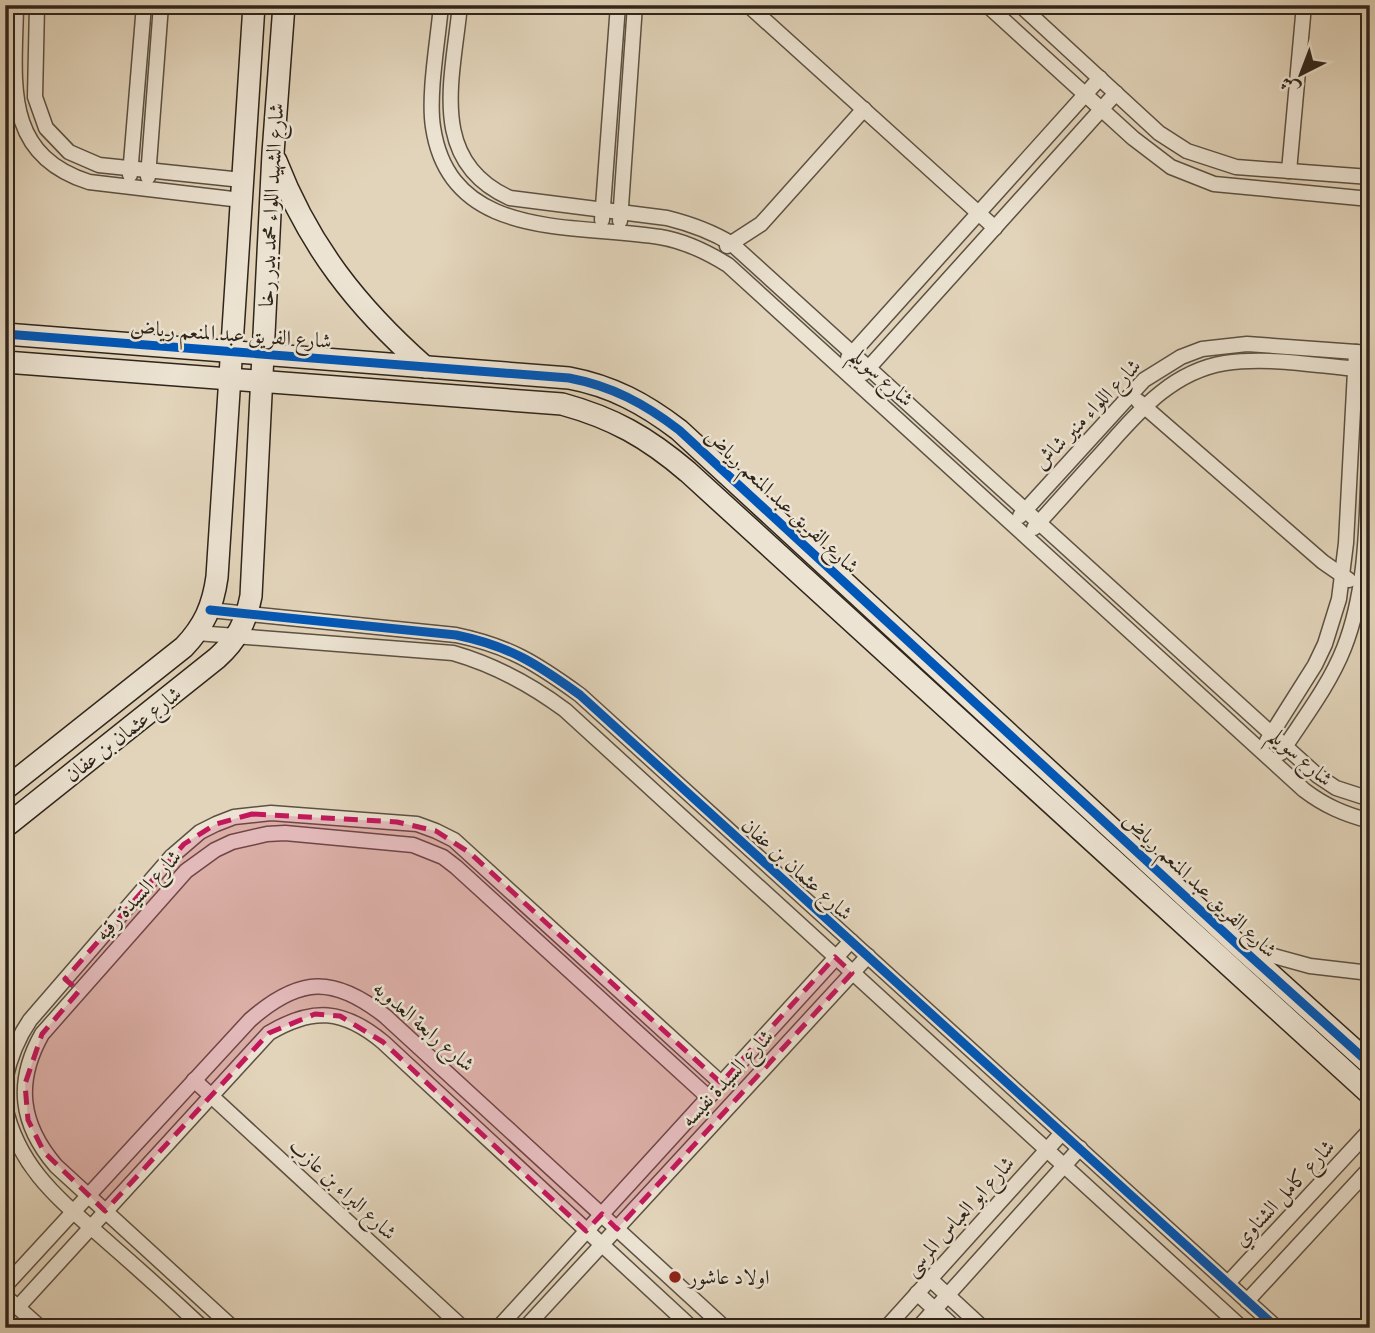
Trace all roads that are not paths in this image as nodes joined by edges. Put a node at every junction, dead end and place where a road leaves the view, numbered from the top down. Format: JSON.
{"nodes":[{"id":1,"x":16,"y":5,"type":"edge"},
{"id":2,"x":37,"y":5,"type":"edge"},
{"id":3,"x":144,"y":5,"type":"edge"},
{"id":4,"x":161,"y":5,"type":"edge"},
{"id":5,"x":254,"y":5,"type":"edge"},
{"id":6,"x":284,"y":5,"type":"edge"},
{"id":7,"x":441,"y":5,"type":"edge"},
{"id":8,"x":460,"y":5,"type":"edge"},
{"id":9,"x":618,"y":5,"type":"edge"},
{"id":10,"x":635,"y":5,"type":"edge"},
{"id":11,"x":748,"y":5,"type":"edge"},
{"id":12,"x":987,"y":5,"type":"edge"},
{"id":13,"x":1020,"y":5,"type":"edge"},
{"id":14,"x":1304,"y":5,"type":"edge"},
{"id":15,"x":1100,"y":78,"type":"junction"},
{"id":16,"x":1116,"y":93,"type":"junction"},
{"id":17,"x":1085,"y":94,"type":"junction"},
{"id":18,"x":863,"y":109,"type":"junction"},
{"id":19,"x":1101,"y":109,"type":"junction"},
{"id":20,"x":273,"y":153,"type":"junction"},
{"id":21,"x":131,"y":168,"type":"junction"},
{"id":22,"x":148,"y":170,"type":"junction"},
{"id":23,"x":1289,"y":171,"type":"junction"},
{"id":24,"x":1370,"y":177,"type":"edge"},
{"id":25,"x":129,"y":187,"type":"junction"},
{"id":26,"x":146,"y":189,"type":"junction"},
{"id":27,"x":242,"y":190,"type":"junction"},
{"id":28,"x":1370,"y":199,"type":"edge"},
{"id":29,"x":603,"y":211,"type":"junction"},
{"id":30,"x":620,"y":213,"type":"junction"},
{"id":31,"x":978,"y":213,"type":"junction"},
{"id":32,"x":995,"y":228,"type":"junction"},
{"id":33,"x":601,"y":231,"type":"junction"},
{"id":34,"x":619,"y":233,"type":"junction"},
{"id":35,"x":732,"y":244,"type":"junction"},
{"id":36,"x":709,"y":253,"type":"junction"},
{"id":37,"x":7,"y":333,"type":"edge"},
{"id":38,"x":231,"y":352,"type":"junction"},
{"id":39,"x":853,"y":353,"type":"junction"},
{"id":40,"x":1363,"y":353,"type":"edge"},
{"id":41,"x":262,"y":354,"type":"junction"},
{"id":42,"x":5,"y":362,"type":"edge"},
{"id":43,"x":425,"y":367,"type":"junction"},
{"id":44,"x":840,"y":367,"type":"junction"},
{"id":45,"x":869,"y":368,"type":"junction"},
{"id":46,"x":1362,"y":370,"type":"edge"},
{"id":47,"x":229,"y":379,"type":"junction"},
{"id":48,"x":261,"y":382,"type":"junction"},
{"id":49,"x":856,"y":382,"type":"junction"},
{"id":50,"x":1130,"y":395,"type":"junction"},
{"id":51,"x":1143,"y":406,"type":"junction"},
{"id":52,"x":1370,"y":437,"type":"edge"},
{"id":53,"x":1025,"y":510,"type":"junction"},
{"id":54,"x":1039,"y":523,"type":"junction"},
{"id":55,"x":1012,"y":524,"type":"junction"},
{"id":56,"x":1027,"y":537,"type":"junction"},
{"id":57,"x":1343,"y":577,"type":"junction"},
{"id":58,"x":1360,"y":585,"type":"junction"},
{"id":59,"x":211,"y":610,"type":"junction"},
{"id":60,"x":247,"y":614,"type":"junction"},
{"id":61,"x":197,"y":633,"type":"junction"},
{"id":62,"x":237,"y":637,"type":"junction"},
{"id":63,"x":1271,"y":734,"type":"junction"},
{"id":64,"x":1286,"y":746,"type":"junction"},
{"id":65,"x":1261,"y":750,"type":"junction"},
{"id":66,"x":1275,"y":763,"type":"junction"},
{"id":67,"x":5,"y":789,"type":"edge"},
{"id":68,"x":1370,"y":799,"type":"edge"},
{"id":69,"x":1370,"y":821,"type":"edge"},
{"id":70,"x":5,"y":827,"type":"edge"},
{"id":71,"x":850,"y":941,"type":"junction"},
{"id":72,"x":1238,"y":946,"type":"junction"},
{"id":73,"x":868,"y":956,"type":"junction"},
{"id":74,"x":835,"y":957,"type":"junction"},
{"id":75,"x":852,"y":973,"type":"junction"},
{"id":76,"x":1370,"y":973,"type":"edge"},
{"id":77,"x":65,"y":979,"type":"junction"},
{"id":78,"x":79,"y":991,"type":"junction"},
{"id":79,"x":1370,"y":1064,"type":"edge"},
{"id":80,"x":5,"y":1080,"type":"edge"},
{"id":81,"x":194,"y":1080,"type":"junction"},
{"id":82,"x":721,"y":1083,"type":"junction"},
{"id":83,"x":1370,"y":1094,"type":"edge"},
{"id":84,"x":211,"y":1096,"type":"junction"},
{"id":85,"x":708,"y":1097,"type":"junction"},
{"id":86,"x":5,"y":1106,"type":"edge"},
{"id":87,"x":1370,"y":1130,"type":"edge"},
{"id":88,"x":1062,"y":1133,"type":"junction"},
{"id":89,"x":1080,"y":1149,"type":"junction"},
{"id":90,"x":1047,"y":1150,"type":"junction"},
{"id":91,"x":1065,"y":1165,"type":"junction"},
{"id":92,"x":1370,"y":1168,"type":"edge"},
{"id":93,"x":89,"y":1195,"type":"junction"},
{"id":94,"x":106,"y":1211,"type":"junction"},
{"id":95,"x":74,"y":1212,"type":"junction"},
{"id":96,"x":602,"y":1214,"type":"junction"},
{"id":97,"x":91,"y":1227,"type":"junction"},
{"id":98,"x":617,"y":1229,"type":"junction"},
{"id":99,"x":586,"y":1231,"type":"junction"},
{"id":100,"x":601,"y":1245,"type":"junction"},
{"id":101,"x":930,"y":1279,"type":"junction"},
{"id":102,"x":1228,"y":1283,"type":"junction"},
{"id":103,"x":5,"y":1286,"type":"edge"},
{"id":104,"x":917,"y":1293,"type":"junction"},
{"id":105,"x":947,"y":1295,"type":"junction"},
{"id":106,"x":5,"y":1296,"type":"edge"},
{"id":107,"x":1247,"y":1301,"type":"junction"},
{"id":108,"x":18,"y":1307,"type":"junction"},
{"id":109,"x":935,"y":1309,"type":"junction"},
{"id":110,"x":41,"y":1328,"type":"edge"},
{"id":111,"x":204,"y":1328,"type":"edge"},
{"id":112,"x":233,"y":1328,"type":"edge"},
{"id":113,"x":463,"y":1328,"type":"edge"},
{"id":114,"x":498,"y":1328,"type":"edge"},
{"id":115,"x":524,"y":1328,"type":"edge"},
{"id":116,"x":692,"y":1328,"type":"edge"},
{"id":117,"x":725,"y":1328,"type":"edge"},
{"id":118,"x":886,"y":1328,"type":"edge"},
{"id":119,"x":918,"y":1328,"type":"edge"},
{"id":120,"x":955,"y":1328,"type":"edge"},
{"id":121,"x":983,"y":1328,"type":"edge"},
{"id":122,"x":1242,"y":1328,"type":"edge"},
{"id":123,"x":1277,"y":1328,"type":"edge"}],
"edges":[{"from":1,"to":25,"type":"street"},
{"from":2,"to":21,"type":"street"},
{"from":3,"to":21,"type":"street"},
{"from":4,"to":22,"type":"street"},
{"from":5,"to":27,"type":"street","name":"شارع الشهيد اللواء محمد بدر رخا"},
{"from":6,"to":20,"type":"street","name":"شارع الشهيد اللواء محمد بدر رخا"},
{"from":7,"to":33,"type":"street","name":"شارع سويلم"},
{"from":8,"to":29,"type":"street","name":"شارع سويلم"},
{"from":9,"to":29,"type":"street"},
{"from":10,"to":30,"type":"street"},
{"from":11,"to":18,"type":"street"},
{"from":12,"to":17,"type":"street"},
{"from":13,"to":15,"type":"street"},
{"from":14,"to":23,"type":"street"},
{"from":15,"to":16,"type":"street"},
{"from":15,"to":17,"type":"street"},
{"from":16,"to":19,"type":"street"},
{"from":16,"to":23,"type":"street"},
{"from":17,"to":19,"type":"street"},
{"from":17,"to":31,"type":"street"},
{"from":18,"to":31,"type":"street"},
{"from":18,"to":35,"type":"street"},
{"from":19,"to":28,"type":"street"},
{"from":19,"to":32,"type":"street"},
{"from":20,"to":41,"type":"street","name":"شارع الشهيد اللواء محمد بدر رخا"},
{"from":20,"to":43,"type":"street"},
{"from":21,"to":22,"type":"street"},
{"from":21,"to":25,"type":"street"},
{"from":22,"to":26,"type":"street"},
{"from":22,"to":27,"type":"street"},
{"from":23,"to":24,"type":"street"},
{"from":25,"to":26,"type":"street"},
{"from":26,"to":27,"type":"street"},
{"from":27,"to":38,"type":"street","name":"شارع الشهيد اللواء محمد بدر رخا"},
{"from":29,"to":30,"type":"street","name":"شارع سويلم"},
{"from":29,"to":33,"type":"street"},
{"from":30,"to":34,"type":"street"},
{"from":30,"to":35,"type":"street","name":"شارع سويلم"},
{"from":31,"to":32,"type":"street"},
{"from":31,"to":39,"type":"street"},
{"from":32,"to":45,"type":"street"},
{"from":33,"to":34,"type":"street","name":"شارع سويلم"},
{"from":34,"to":36,"type":"street","name":"شارع سويلم"},
{"from":35,"to":36,"type":"street"},
{"from":35,"to":39,"type":"street","name":"شارع سويلم"},
{"from":36,"to":44,"type":"street","name":"شارع سويلم"},
{"from":37,"to":38,"type":"street","name":"شارع الفريق عبد المنعم رياض"},
{"from":38,"to":41,"type":"street","name":"شارع الفريق عبد المنعم رياض"},
{"from":38,"to":47,"type":"street","name":"شارع الشهيد اللواء محمد بدر رخا"},
{"from":39,"to":44,"type":"street"},
{"from":39,"to":45,"type":"street","name":"شارع سويلم"},
{"from":40,"to":46,"type":"street"},
{"from":40,"to":50,"type":"street","name":"شارع اللواء منير شاش"},
{"from":41,"to":43,"type":"street","name":"شارع الفريق عبد المنعم رياض"},
{"from":41,"to":48,"type":"street","name":"شارع الشهيد اللواء محمد بدر رخا"},
{"from":42,"to":47,"type":"street","name":"شارع الفريق عبد المنعم رياض"},
{"from":43,"to":72,"type":"street","name":"شارع الفريق عبد المنعم رياض"},
{"from":44,"to":49,"type":"street","name":"شارع سويلم"},
{"from":45,"to":49,"type":"street"},
{"from":45,"to":53,"type":"street","name":"شارع سويلم"},
{"from":46,"to":51,"type":"street","name":"شارع اللواء منير شاش"},
{"from":46,"to":57,"type":"street"},
{"from":47,"to":48,"type":"street","name":"شارع الفريق عبد المنعم رياض"},
{"from":47,"to":59,"type":"street","name":"شارع الشهيد اللواء محمد بدر رخا"},
{"from":48,"to":60,"type":"street","name":"شارع الشهيد اللواء محمد بدر رخا"},
{"from":48,"to":83,"type":"street","name":"شارع الفريق عبد المنعم رياض"},
{"from":49,"to":55,"type":"street","name":"شارع سويلم"},
{"from":50,"to":51,"type":"street"},
{"from":50,"to":53,"type":"street","name":"شارع اللواء منير شاش"},
{"from":51,"to":54,"type":"street","name":"شارع اللواء منير شاش"},
{"from":51,"to":57,"type":"street"},
{"from":52,"to":58,"type":"street"},
{"from":53,"to":54,"type":"street","name":"شارع سويلم"},
{"from":53,"to":55,"type":"street","name":"شارع اللواء منير شاش"},
{"from":54,"to":56,"type":"street","name":"شارع اللواء منير شاش"},
{"from":54,"to":63,"type":"street","name":"شارع سويلم"},
{"from":55,"to":56,"type":"street","name":"شارع سويلم"},
{"from":56,"to":65,"type":"street","name":"شارع سويلم"},
{"from":57,"to":58,"type":"street"},
{"from":57,"to":63,"type":"street"},
{"from":58,"to":64,"type":"street"},
{"from":59,"to":60,"type":"street","name":"شارع عثمان بن عفان"},
{"from":59,"to":61,"type":"street","name":"شارع عثمان بن عفان"},
{"from":60,"to":62,"type":"street","name":"شارع عثمان بن عفان"},
{"from":60,"to":71,"type":"street","name":"شارع عثمان بن عفان"},
{"from":61,"to":62,"type":"street","name":"شارع عثمان بن عفان"},
{"from":61,"to":67,"type":"street","name":"شارع عثمان بن عفان"},
{"from":62,"to":70,"type":"street","name":"شارع عثمان بن عفان"},
{"from":62,"to":74,"type":"street","name":"شارع عثمان بن عفان"},
{"from":63,"to":64,"type":"street","name":"شارع سويلم"},
{"from":63,"to":65,"type":"street"},
{"from":64,"to":66,"type":"street"},
{"from":64,"to":68,"type":"street","name":"شارع سويلم"},
{"from":65,"to":66,"type":"street","name":"شارع سويلم"},
{"from":66,"to":69,"type":"street","name":"شارع سويلم"},
{"from":71,"to":73,"type":"street","name":"شارع عثمان بن عفان"},
{"from":71,"to":74,"type":"street","name":"شارع السيدة نفيسه"},
{"from":72,"to":76,"type":"street"},
{"from":72,"to":79,"type":"street","name":"شارع الفريق عبد المنعم رياض"},
{"from":73,"to":75,"type":"street","name":"شارع السيدة نفيسه"},
{"from":73,"to":88,"type":"street","name":"شارع عثمان بن عفان"},
{"from":74,"to":75,"type":"street","name":"شارع عثمان بن عفان"},
{"from":74,"to":82,"type":"street","name":"شارع السيدة نفيسه"},
{"from":75,"to":90,"type":"street","name":"شارع عثمان بن عفان"},
{"from":75,"to":98,"type":"street","name":"شارع السيدة نفيسه"},
{"from":77,"to":78,"type":"street"},
{"from":77,"to":80,"type":"street","name":"شارع السيدة رقيه"},
{"from":77,"to":82,"type":"street","name":"شارع السيدة رقيه"},
{"from":78,"to":85,"type":"street","name":"شارع السيدة رقيه"},
{"from":78,"to":93,"type":"street","name":"شارع السيدة رقيه"},
{"from":81,"to":84,"type":"street","name":"شارع البراء بن عازب"},
{"from":81,"to":93,"type":"street","name":"شارع رابعة العدويه"},
{"from":81,"to":96,"type":"street","name":"شارع رابعة العدويه"},
{"from":82,"to":85,"type":"street","name":"شارع السيدة نفيسه"},
{"from":84,"to":94,"type":"street","name":"شارع رابعة العدويه"},
{"from":84,"to":99,"type":"street","name":"شارع رابعة العدويه"},
{"from":84,"to":113,"type":"street","name":"شارع البراء بن عازب"},
{"from":85,"to":96,"type":"street","name":"شارع السيدة نفيسه"},
{"from":86,"to":95,"type":"street"},
{"from":87,"to":102,"type":"street","name":"شارع كامل الشناوي"},
{"from":88,"to":89,"type":"street","name":"شارع عثمان بن عفان"},
{"from":88,"to":90,"type":"street","name":"شارع ابو العباس المرسى"},
{"from":89,"to":91,"type":"street"},
{"from":89,"to":102,"type":"street","name":"شارع عثمان بن عفان"},
{"from":90,"to":91,"type":"street","name":"شارع عثمان بن عفان"},
{"from":90,"to":101,"type":"street","name":"شارع ابو العباس المرسى"},
{"from":91,"to":105,"type":"street"},
{"from":91,"to":122,"type":"street","name":"شارع عثمان بن عفان"},
{"from":92,"to":107,"type":"street"},
{"from":93,"to":94,"type":"street","name":"شارع السيدة رقيه"},
{"from":93,"to":95,"type":"street","name":"شارع رابعة العدويه"},
{"from":94,"to":97,"type":"street","name":"شارع رابعة العدويه"},
{"from":94,"to":112,"type":"street","name":"شارع السيدة رقيه"},
{"from":95,"to":97,"type":"street"},
{"from":95,"to":103,"type":"street","name":"شارع رابعة العدويه"},
{"from":96,"to":98,"type":"street","name":"شارع رابعة العدويه"},
{"from":96,"to":99,"type":"street"},
{"from":97,"to":108,"type":"street","name":"شارع رابعة العدويه"},
{"from":97,"to":111,"type":"street"},
{"from":98,"to":100,"type":"street"},
{"from":98,"to":117,"type":"street","name":"شارع رابعة العدويه"},
{"from":99,"to":100,"type":"street","name":"شارع رابعة العدويه"},
{"from":99,"to":114,"type":"street"},
{"from":100,"to":115,"type":"street"},
{"from":100,"to":116,"type":"street","name":"شارع رابعة العدويه"},
{"from":101,"to":104,"type":"street","name":"شارع ابو العباس المرسى"},
{"from":101,"to":105,"type":"street"},
{"from":102,"to":107,"type":"street","name":"شارع عثمان بن عفان"},
{"from":104,"to":109,"type":"street"},
{"from":104,"to":118,"type":"street","name":"شارع ابو العباس المرسى"},
{"from":105,"to":109,"type":"street"},
{"from":105,"to":121,"type":"street"},
{"from":106,"to":108,"type":"street"},
{"from":107,"to":123,"type":"street","name":"شارع عثمان بن عفان"},
{"from":108,"to":110,"type":"street"},
{"from":109,"to":119,"type":"street"},
{"from":109,"to":120,"type":"street"}]}
